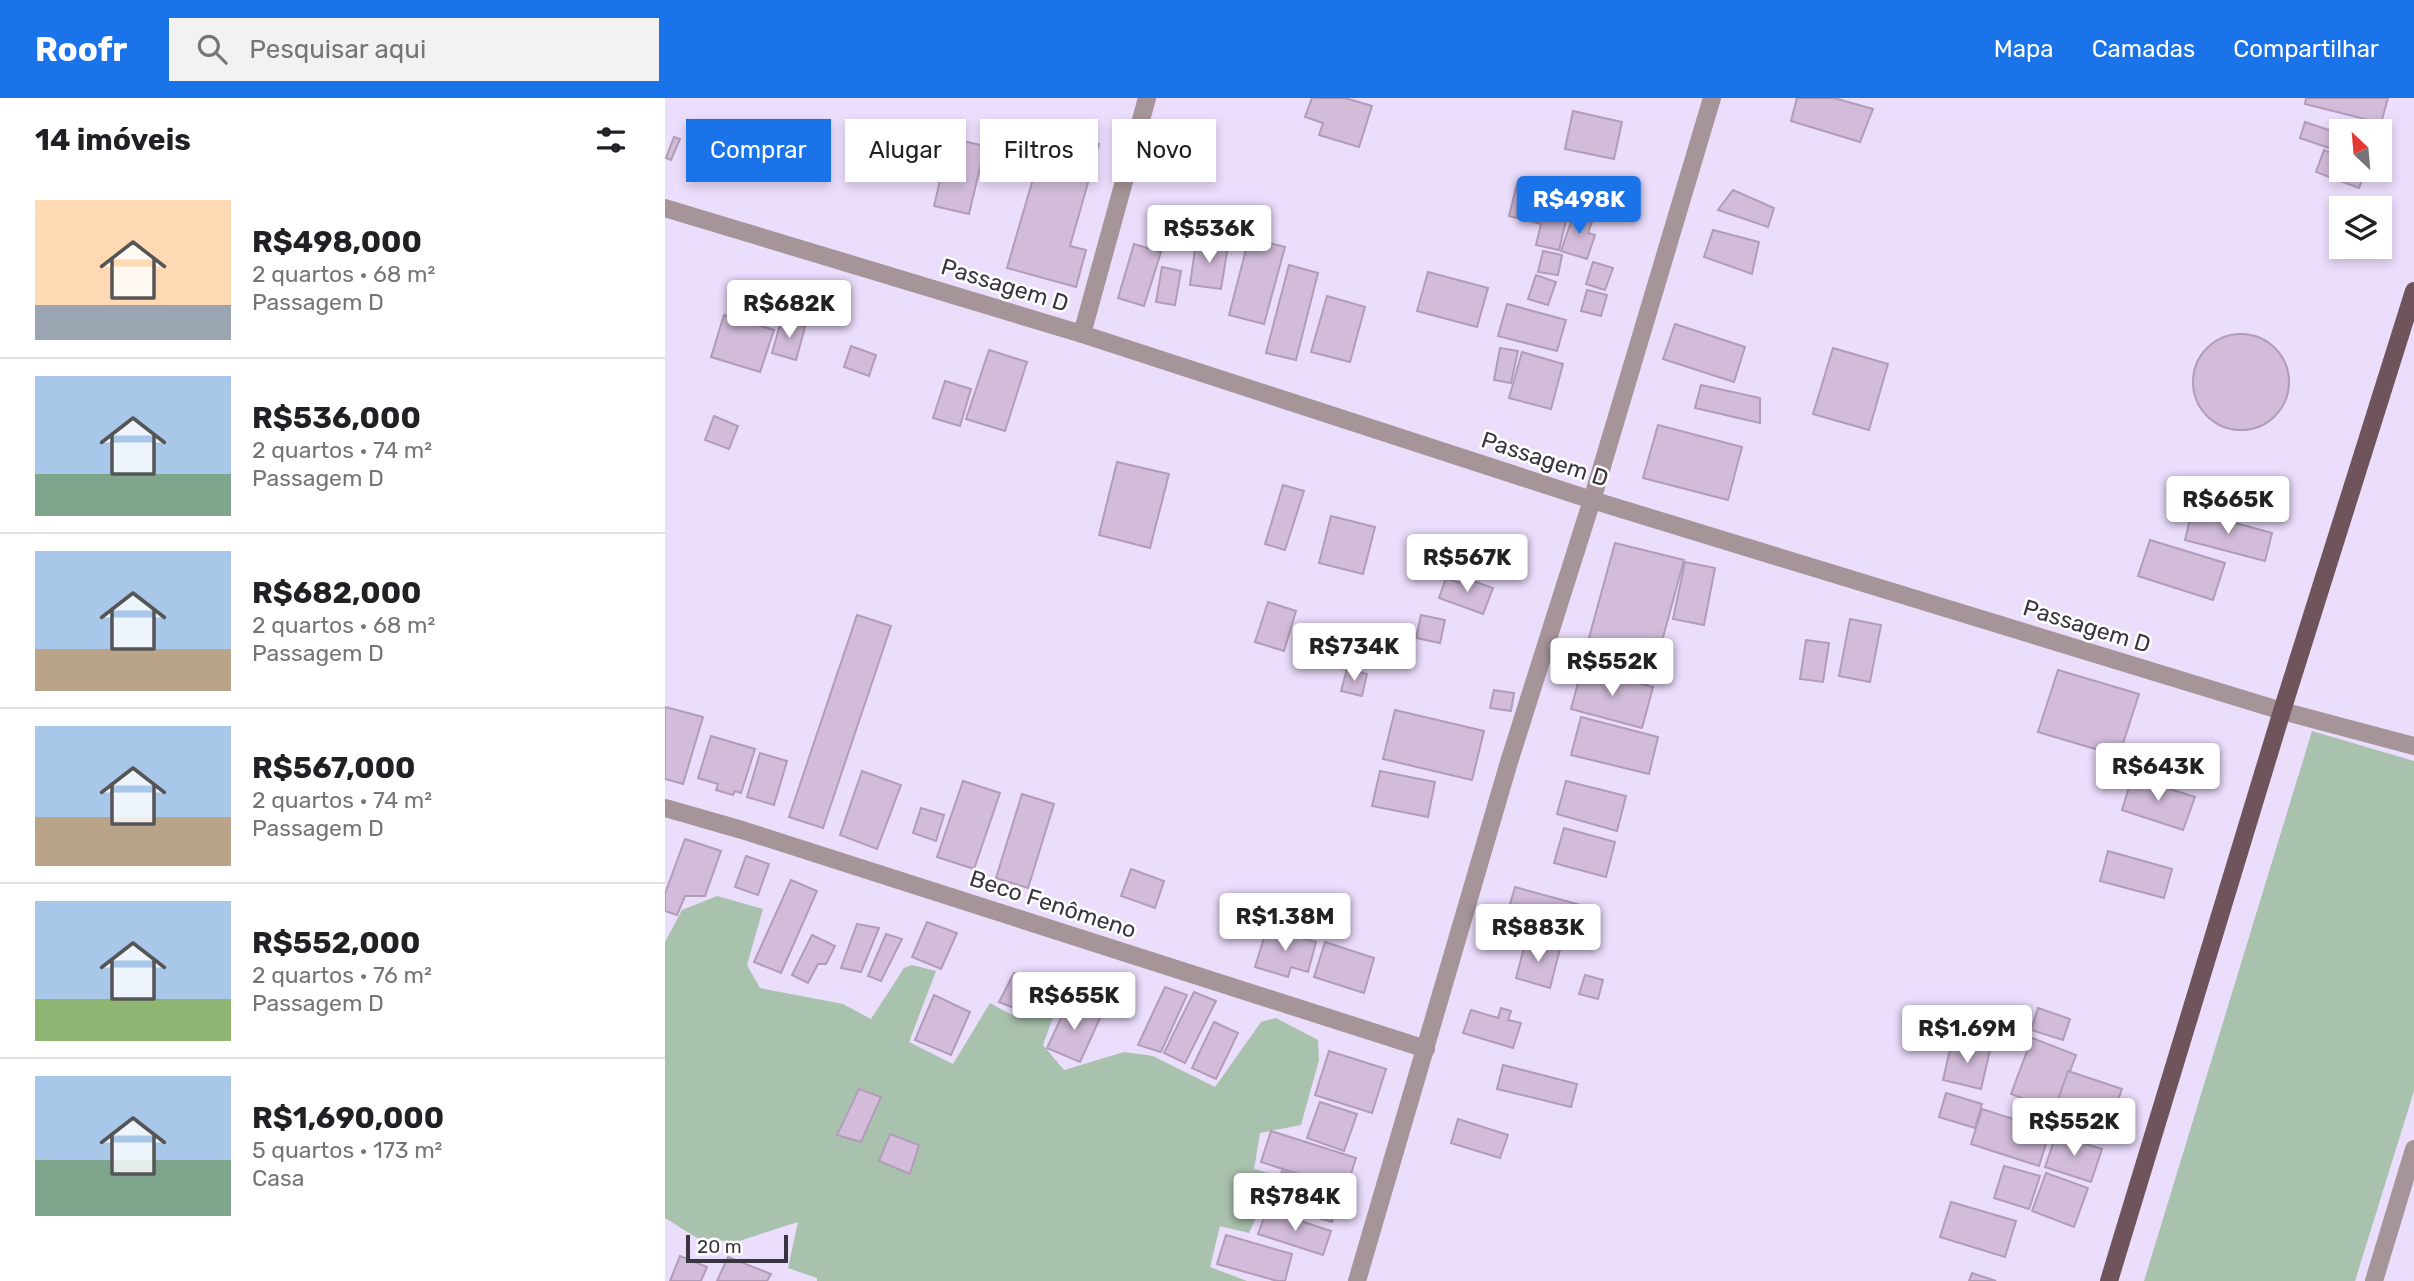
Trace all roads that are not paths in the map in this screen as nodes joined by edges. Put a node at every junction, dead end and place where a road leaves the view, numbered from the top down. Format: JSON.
{"nodes":[{"id":1,"x":1147,"y":98,"type":"edge"},
{"id":2,"x":1712,"y":98,"type":"edge"},
{"id":3,"x":665,"y":208,"type":"edge"},
{"id":4,"x":2414,"y":291,"type":"edge"},
{"id":5,"x":1082,"y":334,"type":"junction"},
{"id":6,"x":1592,"y":500,"type":"junction"},
{"id":7,"x":2282,"y":711,"type":"junction"},
{"id":8,"x":2414,"y":746,"type":"edge"},
{"id":9,"x":665,"y":808,"type":"edge"},
{"id":10,"x":1426,"y":1049,"type":"junction"},
{"id":11,"x":2414,"y":1149,"type":"edge"},
{"id":12,"x":1357,"y":1281,"type":"edge"},
{"id":13,"x":2109,"y":1281,"type":"edge"},
{"id":14,"x":2374,"y":1281,"type":"edge"}],
"edges":[{"from":1,"to":5,"type":"street"},
{"from":2,"to":6,"type":"street"},
{"from":3,"to":5,"type":"street","name":"Passagem D"},
{"from":4,"to":7,"type":"main road"},
{"from":5,"to":6,"type":"street","name":"Passagem D"},
{"from":6,"to":7,"type":"street","name":"Passagem D"},
{"from":6,"to":10,"type":"street"},
{"from":7,"to":8,"type":"street","name":"Passagem D"},
{"from":7,"to":13,"type":"main road"},
{"from":9,"to":10,"type":"street","name":"Beco Fenômeno"},
{"from":10,"to":12,"type":"street"},
{"from":11,"to":14,"type":"street"}]}
